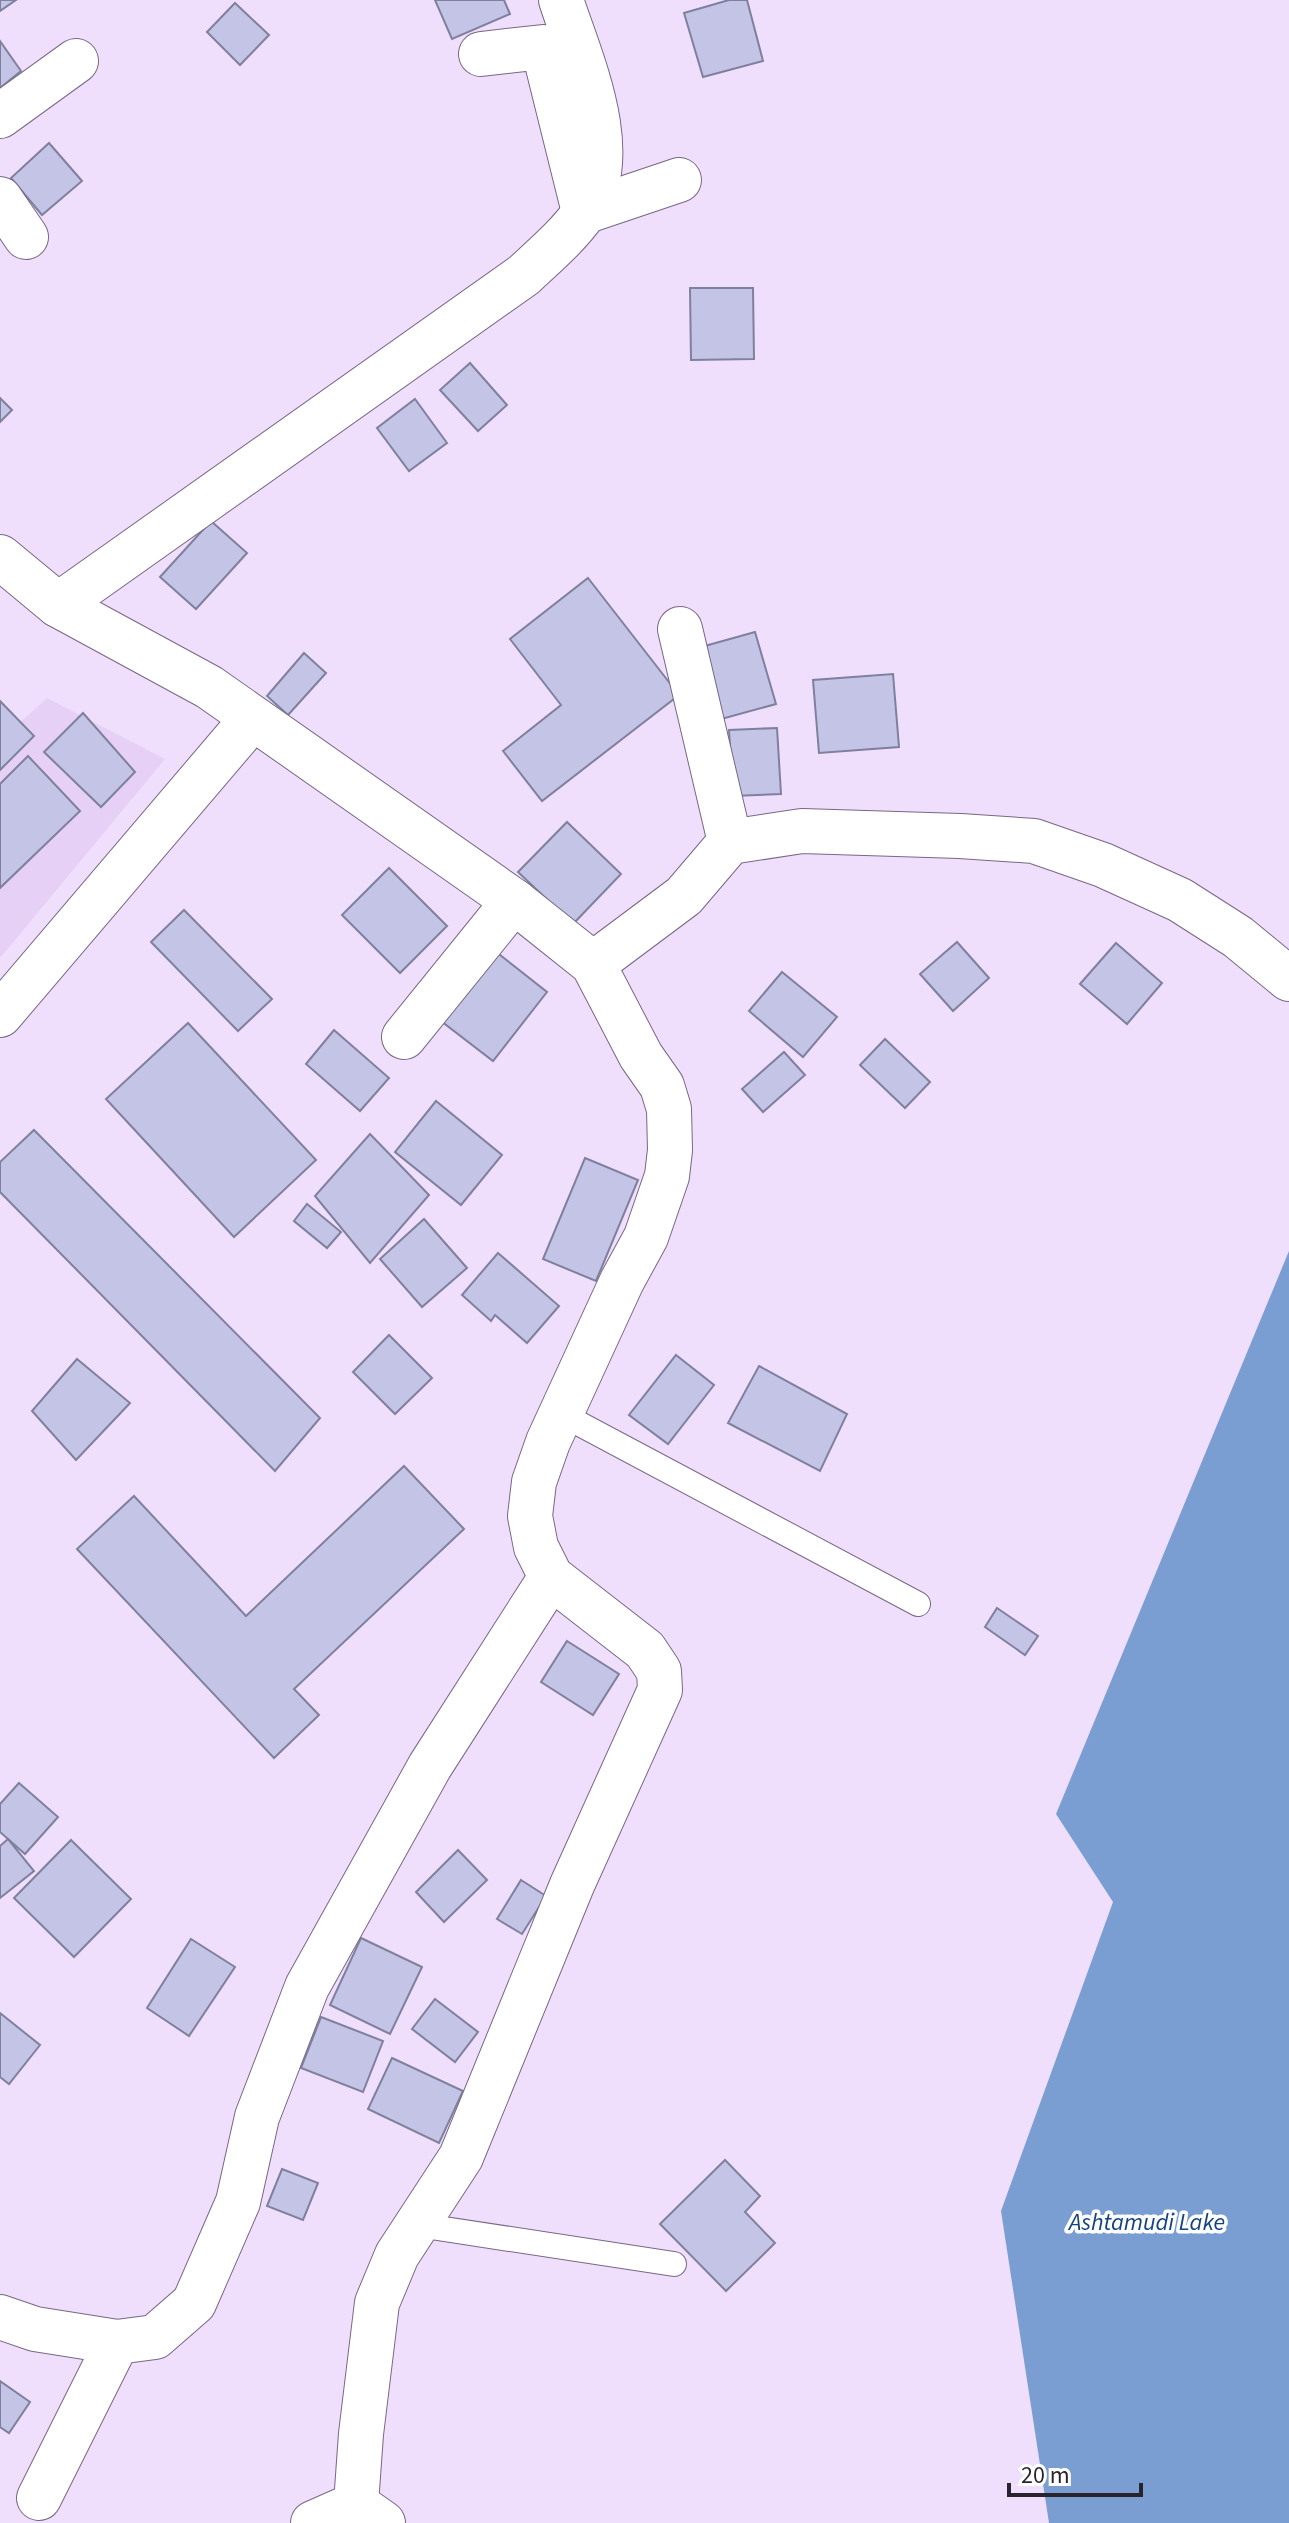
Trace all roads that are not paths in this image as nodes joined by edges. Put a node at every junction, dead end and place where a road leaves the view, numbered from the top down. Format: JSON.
{"nodes":[{"id":1,"x":561,"y":0,"type":"edge"},
{"id":2,"x":481,"y":54,"type":"dead end"},
{"id":3,"x":76,"y":61,"type":"dead end"},
{"id":4,"x":0,"y":116,"type":"edge"},
{"id":5,"x":679,"y":180,"type":"dead end"},
{"id":6,"x":0,"y":199,"type":"edge"},
{"id":7,"x":584,"y":212,"type":"junction"},
{"id":8,"x":26,"y":237,"type":"dead end"},
{"id":9,"x":0,"y":557,"type":"edge"},
{"id":10,"x":58,"y":605,"type":"junction"},
{"id":11,"x":680,"y":629,"type":"dead end"},
{"id":12,"x":252,"y":719,"type":"junction"},
{"id":13,"x":730,"y":842,"type":"junction"},
{"id":14,"x":514,"y":901,"type":"junction"},
{"id":15,"x":593,"y":964,"type":"junction"},
{"id":16,"x":1289,"y":979,"type":"edge"},
{"id":17,"x":0,"y":1015,"type":"edge"},
{"id":18,"x":404,"y":1037,"type":"dead end"},
{"id":19,"x":561,"y":1414,"type":"junction"},
{"id":20,"x":551,"y":1577,"type":"junction"},
{"id":21,"x":918,"y":1604,"type":"dead end"},
{"id":22,"x":418,"y":2225,"type":"junction"},
{"id":23,"x":674,"y":2264,"type":"dead end"},
{"id":24,"x":0,"y":2317,"type":"edge"},
{"id":25,"x":117,"y":2342,"type":"junction"},
{"id":26,"x":39,"y":2498,"type":"dead end"},
{"id":27,"x":369,"y":2513,"type":"edge"},
{"id":28,"x":313,"y":2523,"type":"edge"}],
"edges":[{"from":1,"to":7,"type":"street"},
{"from":2,"to":7,"type":"street"},
{"from":3,"to":4,"type":"street"},
{"from":5,"to":7,"type":"street"},
{"from":6,"to":8,"type":"street"},
{"from":7,"to":10,"type":"street"},
{"from":9,"to":10,"type":"street"},
{"from":10,"to":12,"type":"street"},
{"from":11,"to":13,"type":"street"},
{"from":12,"to":14,"type":"street"},
{"from":12,"to":17,"type":"street"},
{"from":13,"to":15,"type":"street"},
{"from":13,"to":16,"type":"street"},
{"from":14,"to":15,"type":"street"},
{"from":14,"to":18,"type":"street"},
{"from":15,"to":19,"type":"street"},
{"from":19,"to":20,"type":"street"},
{"from":19,"to":21,"type":"lane"},
{"from":20,"to":22,"type":"street"},
{"from":20,"to":25,"type":"street"},
{"from":22,"to":23,"type":"lane"},
{"from":22,"to":27,"type":"street"},
{"from":24,"to":25,"type":"street"},
{"from":25,"to":26,"type":"street"},
{"from":27,"to":28,"type":"street"}]}
